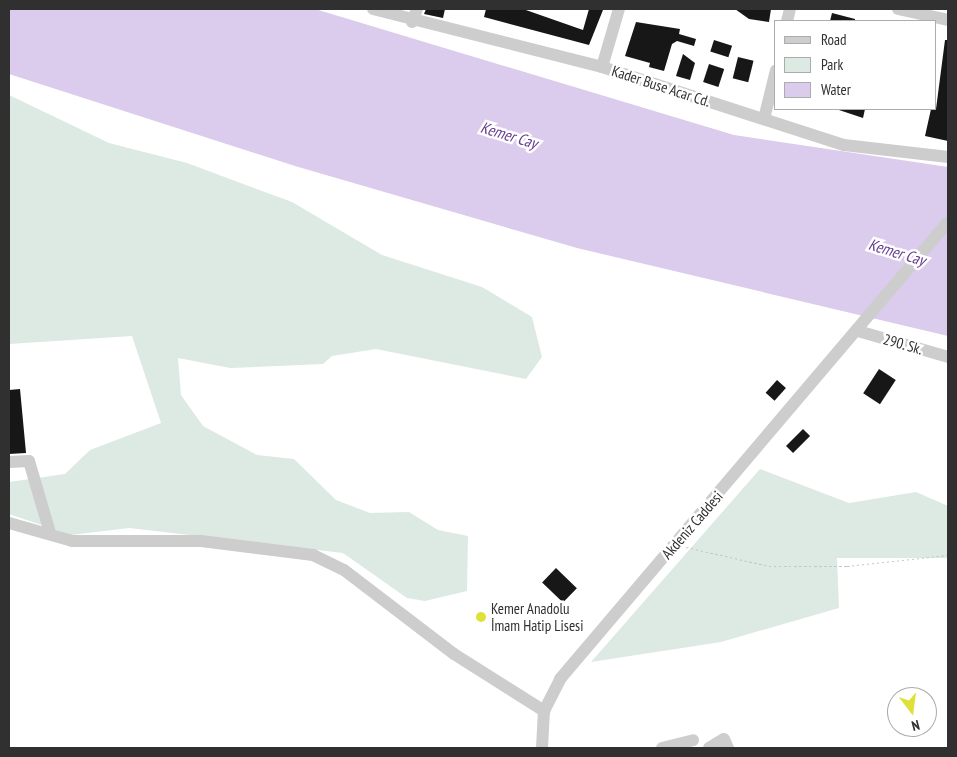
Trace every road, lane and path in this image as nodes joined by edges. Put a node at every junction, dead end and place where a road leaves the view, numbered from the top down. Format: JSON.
{"nodes":[{"id":1,"x":373,"y":9,"type":"edge"},
{"id":2,"x":417,"y":9,"type":"edge"},
{"id":3,"x":619,"y":9,"type":"edge"},
{"id":4,"x":898,"y":9,"type":"edge"},
{"id":5,"x":948,"y":20,"type":"edge"},
{"id":6,"x":412,"y":22,"type":"junction"},
{"id":7,"x":602,"y":67,"type":"junction"},
{"id":8,"x":774,"y":78,"type":"edge"},
{"id":9,"x":764,"y":119,"type":"junction"},
{"id":10,"x":948,"y":157,"type":"edge"},
{"id":11,"x":948,"y":222,"type":"edge"},
{"id":12,"x":858,"y":330,"type":"junction"},
{"id":13,"x":948,"y":357,"type":"edge"},
{"id":14,"x":9,"y":462,"type":"edge"},
{"id":15,"x":9,"y":523,"type":"edge"},
{"id":16,"x":50,"y":533,"type":"junction"},
{"id":17,"x":675,"y":544,"type":"junction"},
{"id":18,"x":948,"y":555,"type":"edge"},
{"id":19,"x":544,"y":711,"type":"junction"},
{"id":20,"x":694,"y":740,"type":"dead end"},
{"id":21,"x":542,"y":748,"type":"edge"},
{"id":22,"x":662,"y":748,"type":"edge"},
{"id":23,"x":709,"y":748,"type":"edge"},
{"id":24,"x":728,"y":748,"type":"edge"}],
"edges":[{"from":1,"to":6,"type":"street","name":"Kader Buse Acar Cd."},
{"from":2,"to":6,"type":"street"},
{"from":3,"to":7,"type":"street"},
{"from":4,"to":5,"type":"street"},
{"from":6,"to":7,"type":"street","name":"Kader Buse Acar Cd."},
{"from":7,"to":9,"type":"street","name":"Kader Buse Acar Cd."},
{"from":8,"to":9,"type":"street"},
{"from":9,"to":10,"type":"street","name":"Kader Buse Acar Cd."},
{"from":11,"to":12,"type":"street","name":"Akdeniz Caddesi"},
{"from":12,"to":13,"type":"street","name":"290. Sk."},
{"from":12,"to":17,"type":"street","name":"Akdeniz Caddesi"},
{"from":14,"to":16,"type":"street"},
{"from":15,"to":16,"type":"street"},
{"from":16,"to":19,"type":"street"},
{"from":17,"to":18,"type":"path"},
{"from":17,"to":19,"type":"street","name":"Akdeniz Caddesi"},
{"from":19,"to":21,"type":"street","name":"Akdeniz Caddesi"},
{"from":20,"to":22,"type":"street"},
{"from":23,"to":24,"type":"street"}]}
